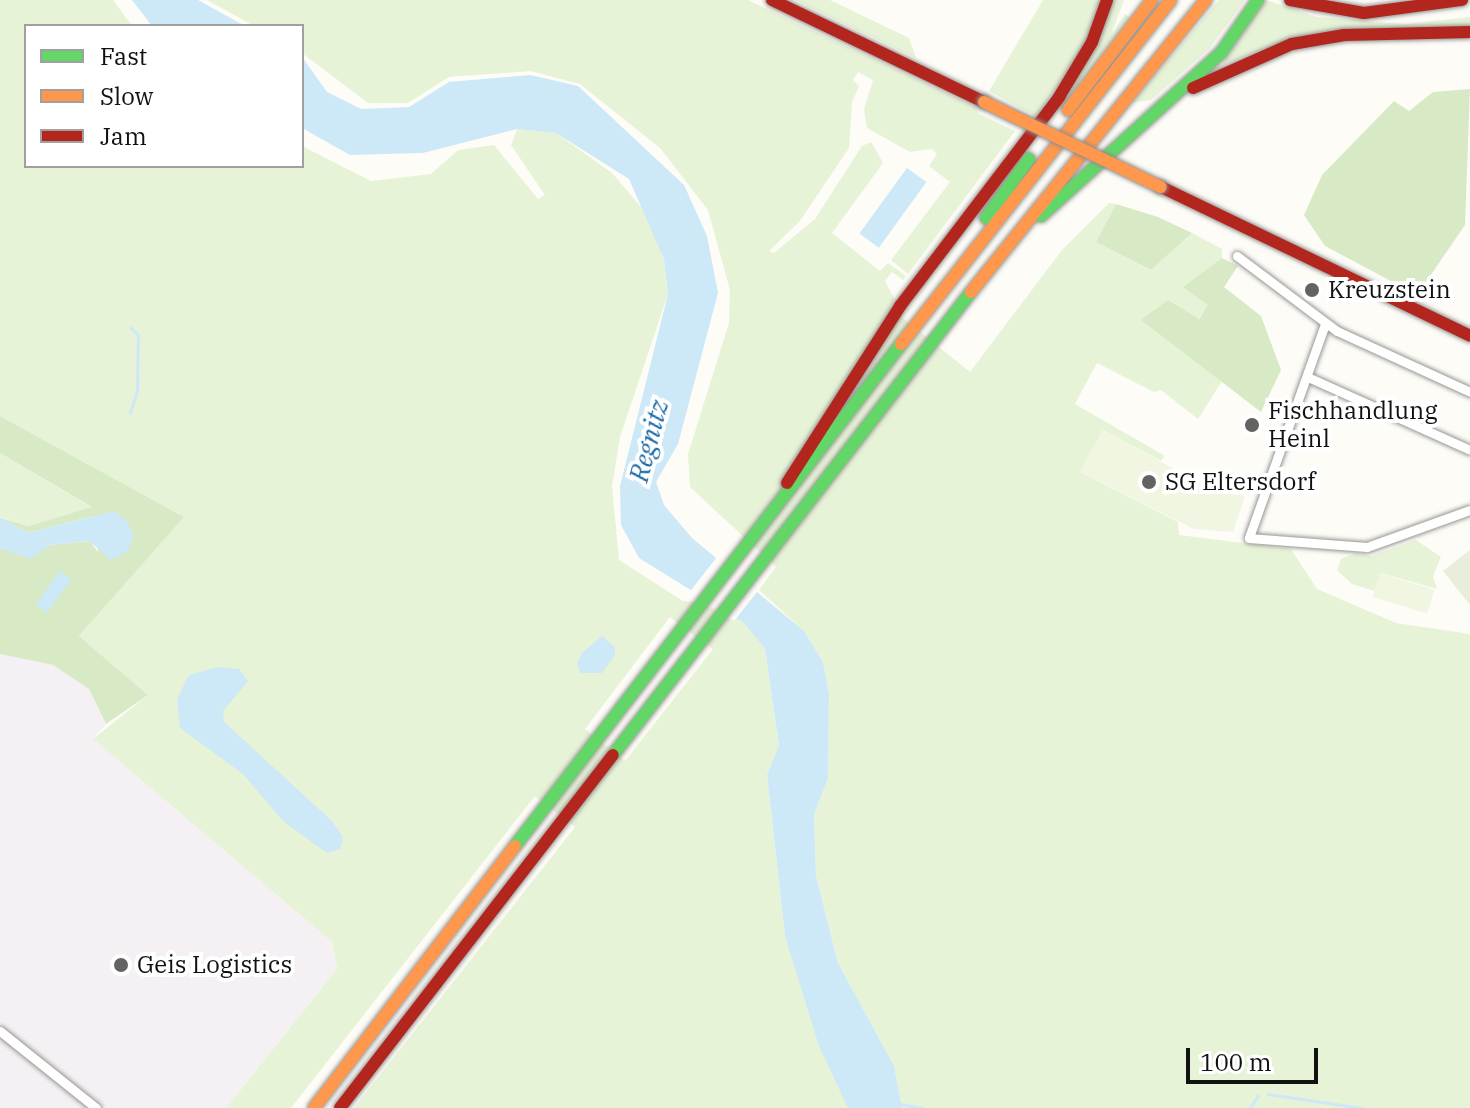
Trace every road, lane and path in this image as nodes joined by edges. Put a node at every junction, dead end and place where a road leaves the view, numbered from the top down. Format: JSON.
{"nodes":[{"id":1,"x":772,"y":0,"type":"edge"},
{"id":2,"x":1107,"y":0,"type":"edge"},
{"id":3,"x":1152,"y":0,"type":"edge"},
{"id":4,"x":1171,"y":0,"type":"edge"},
{"id":5,"x":1206,"y":0,"type":"edge"},
{"id":6,"x":1258,"y":0,"type":"edge"},
{"id":7,"x":1290,"y":0,"type":"edge"},
{"id":8,"x":1462,"y":0,"type":"edge"},
{"id":9,"x":1470,"y":32,"type":"edge"},
{"id":10,"x":1149,"y":119,"type":"junction"},
{"id":11,"x":1237,"y":256,"type":"dead end"},
{"id":12,"x":930,"y":302,"type":"junction"},
{"id":13,"x":960,"y":306,"type":"junction"},
{"id":14,"x":1325,"y":324,"type":"junction"},
{"id":15,"x":1470,"y":336,"type":"edge"},
{"id":16,"x":1310,"y":378,"type":"junction"},
{"id":17,"x":861,"y":383,"type":"junction"},
{"id":18,"x":1470,"y":392,"type":"edge"},
{"id":19,"x":1470,"y":450,"type":"edge"},
{"id":20,"x":1470,"y":510,"type":"edge"},
{"id":21,"x":765,"y":524,"type":"junction"},
{"id":22,"x":0,"y":1031,"type":"edge"},
{"id":23,"x":96,"y":1108,"type":"edge"},
{"id":24,"x":314,"y":1108,"type":"edge"},
{"id":25,"x":340,"y":1108,"type":"edge"}],
"edges":[{"from":1,"to":15,"type":"main road","bridge":true},
{"from":2,"to":17,"type":"main road"},
{"from":3,"to":12,"type":"main road"},
{"from":4,"to":12,"type":"main road"},
{"from":5,"to":13,"type":"main road"},
{"from":6,"to":10,"type":"main road"},
{"from":7,"to":8,"type":"main road"},
{"from":9,"to":10,"type":"main road"},
{"from":10,"to":13,"type":"main road"},
{"from":11,"to":14,"type":"street"},
{"from":12,"to":17,"type":"main road"},
{"from":13,"to":25,"type":"main road"},
{"from":14,"to":16,"type":"street"},
{"from":14,"to":18,"type":"street"},
{"from":16,"to":19,"type":"street"},
{"from":16,"to":20,"type":"street"},
{"from":17,"to":21,"type":"main road"},
{"from":17,"to":21,"type":"main road"},
{"from":21,"to":24,"type":"main road"},
{"from":22,"to":23,"type":"street"}]}
